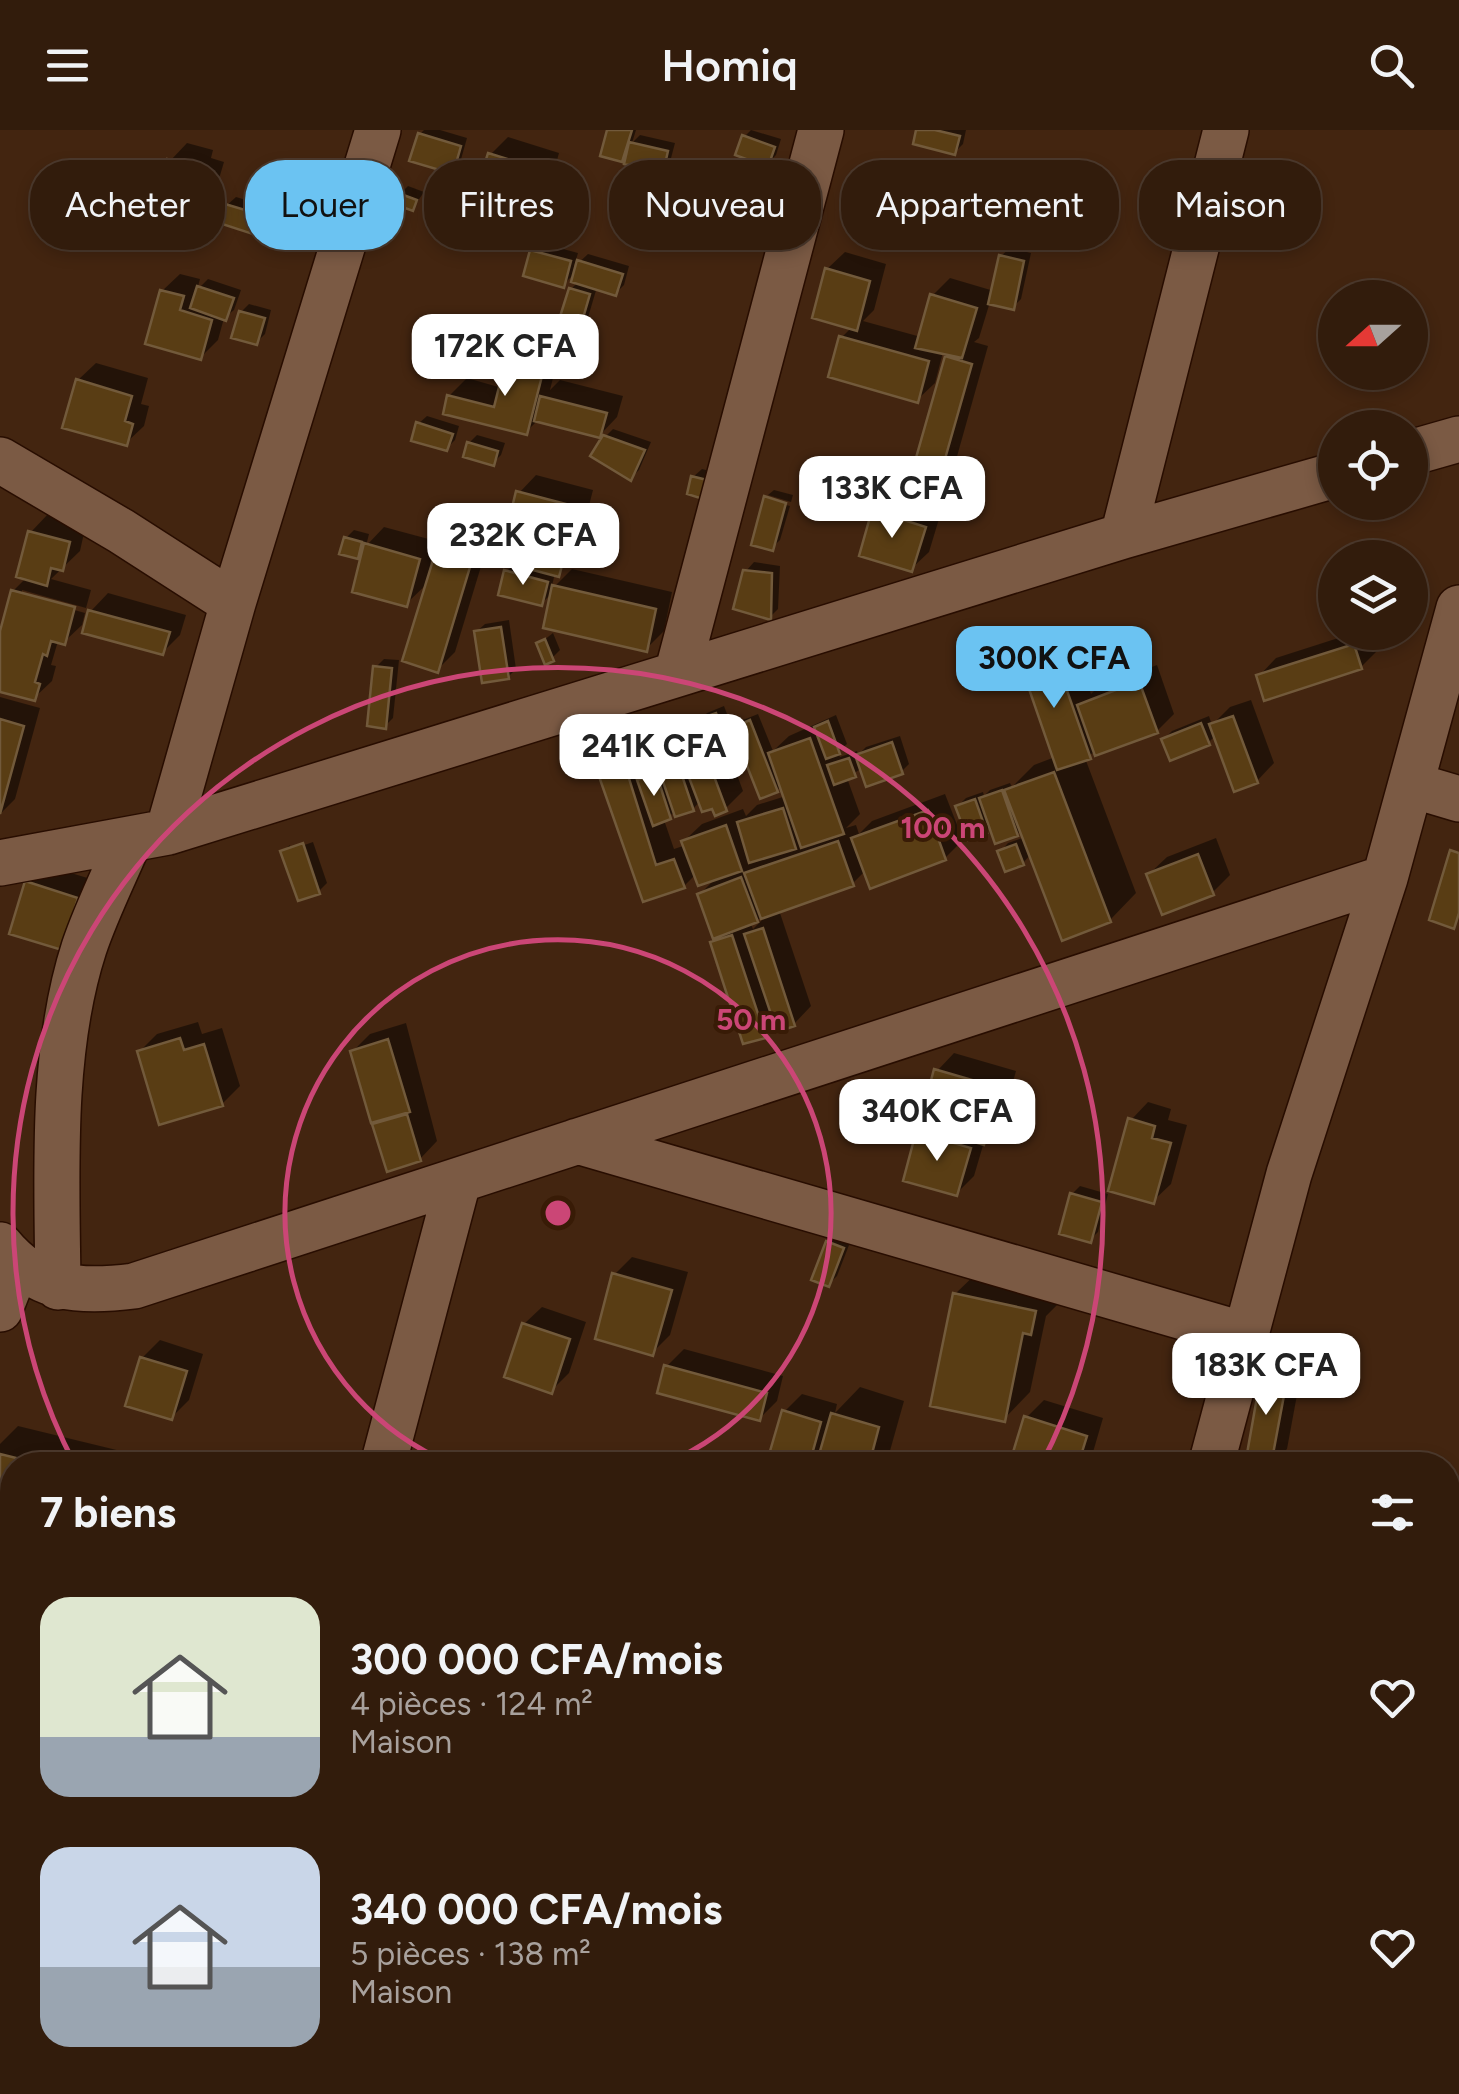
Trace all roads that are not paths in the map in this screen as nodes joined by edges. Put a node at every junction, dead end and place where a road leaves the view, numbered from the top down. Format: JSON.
{"nodes":[{"id":1,"x":378,"y":130,"type":"edge"},
{"id":2,"x":821,"y":130,"type":"edge"},
{"id":3,"x":1226,"y":130,"type":"edge"},
{"id":4,"x":1459,"y":439,"type":"edge"},
{"id":5,"x":1428,"y":448,"type":"edge"},
{"id":6,"x":0,"y":460,"type":"edge"},
{"id":7,"x":1318,"y":480,"type":"edge"},
{"id":8,"x":1122,"y":536,"type":"junction"},
{"id":9,"x":233,"y":603,"type":"junction"},
{"id":10,"x":1459,"y":608,"type":"edge"},
{"id":11,"x":678,"y":674,"type":"junction"},
{"id":12,"x":1412,"y":785,"type":"junction"},
{"id":13,"x":1459,"y":800,"type":"edge"},
{"id":14,"x":148,"y":836,"type":"junction"},
{"id":15,"x":0,"y":863,"type":"edge"},
{"id":16,"x":1385,"y":878,"type":"junction"},
{"id":17,"x":577,"y":1141,"type":"junction"},
{"id":18,"x":458,"y":1182,"type":"junction"},
{"id":19,"x":8,"y":1256,"type":"edge"},
{"id":20,"x":58,"y":1287,"type":"junction"},
{"id":21,"x":0,"y":1308,"type":"edge"},
{"id":22,"x":1244,"y":1336,"type":"junction"},
{"id":23,"x":387,"y":1452,"type":"edge"},
{"id":24,"x":1214,"y":1452,"type":"edge"}],
"edges":[{"from":1,"to":9,"type":"street"},
{"from":2,"to":11,"type":"street"},
{"from":3,"to":8,"type":"street"},
{"from":4,"to":5,"type":"street"},
{"from":6,"to":9,"type":"street"},
{"from":7,"to":8,"type":"street"},
{"from":8,"to":11,"type":"street"},
{"from":9,"to":14,"type":"street"},
{"from":10,"to":12,"type":"street"},
{"from":11,"to":14,"type":"street"},
{"from":12,"to":13,"type":"street"},
{"from":12,"to":16,"type":"street"},
{"from":14,"to":15,"type":"street"},
{"from":14,"to":20,"type":"street"},
{"from":16,"to":17,"type":"street"},
{"from":16,"to":22,"type":"street"},
{"from":17,"to":18,"type":"street"},
{"from":17,"to":22,"type":"street"},
{"from":18,"to":20,"type":"street"},
{"from":18,"to":23,"type":"street"},
{"from":19,"to":20,"type":"street"},
{"from":19,"to":21,"type":"street"},
{"from":22,"to":24,"type":"street"}]}
